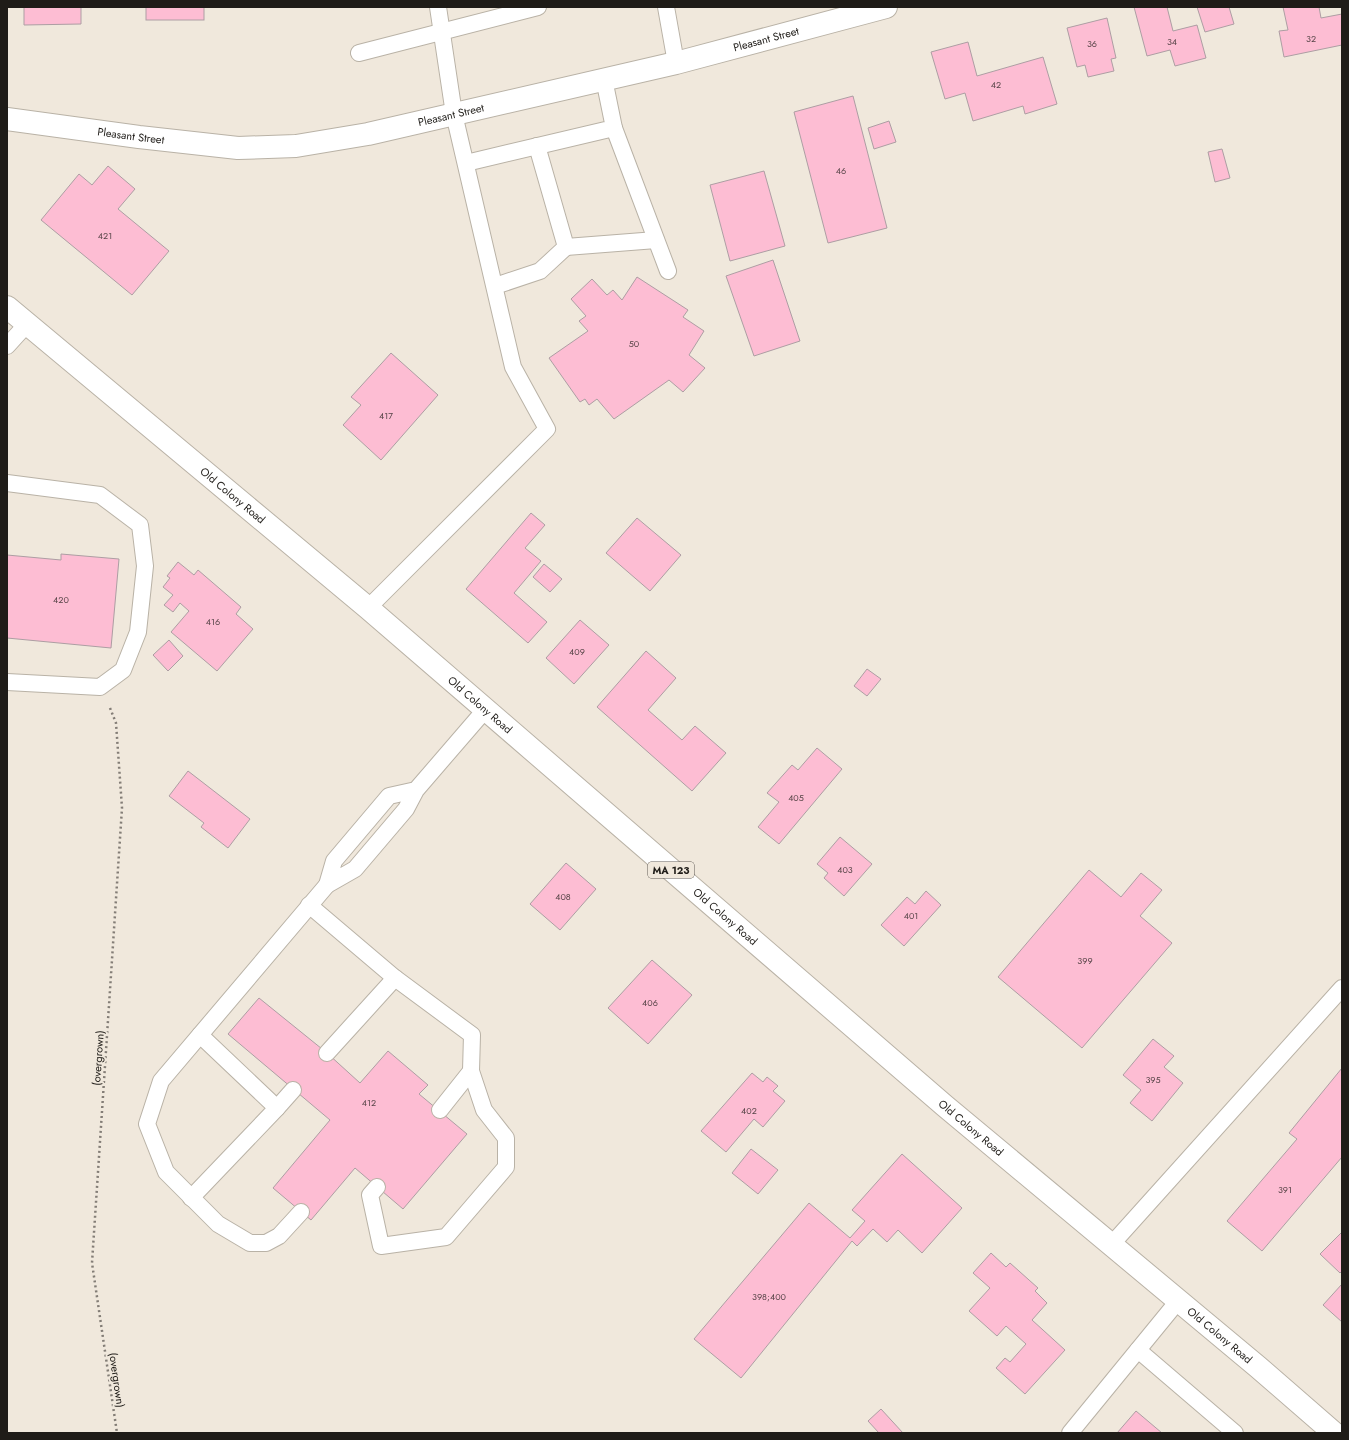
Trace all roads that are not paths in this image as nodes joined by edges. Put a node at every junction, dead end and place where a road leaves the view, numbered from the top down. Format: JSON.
{"nodes":[{"id":1,"x":438,"y":7,"type":"edge"},
{"id":2,"x":538,"y":7,"type":"edge"},
{"id":3,"x":666,"y":7,"type":"edge"},
{"id":4,"x":886,"y":7,"type":"edge"},
{"id":5,"x":442,"y":32,"type":"junction"},
{"id":6,"x":359,"y":53,"type":"dead end"},
{"id":7,"x":676,"y":63,"type":"junction"},
{"id":8,"x":604,"y":79,"type":"junction"},
{"id":9,"x":454,"y":114,"type":"junction"},
{"id":10,"x":7,"y":120,"type":"edge"},
{"id":11,"x":614,"y":128,"type":"junction"},
{"id":12,"x":537,"y":146,"type":"junction"},
{"id":13,"x":466,"y":163,"type":"junction"},
{"id":14,"x":656,"y":240,"type":"junction"},
{"id":15,"x":566,"y":247,"type":"junction"},
{"id":16,"x":668,"y":271,"type":"dead end"},
{"id":17,"x":494,"y":286,"type":"junction"},
{"id":18,"x":7,"y":307,"type":"edge"},
{"id":19,"x":27,"y":324,"type":"junction"},
{"id":20,"x":7,"y":346,"type":"edge"},
{"id":21,"x":7,"y":483,"type":"edge"},
{"id":22,"x":368,"y":608,"type":"junction"},
{"id":23,"x":7,"y":682,"type":"edge"},
{"id":24,"x":485,"y":710,"type":"junction"},
{"id":25,"x":416,"y":790,"type":"junction"},
{"id":26,"x":327,"y":885,"type":"junction"},
{"id":27,"x":309,"y":906,"type":"junction"},
{"id":28,"x":395,"y":978,"type":"junction"},
{"id":29,"x":1342,"y":988,"type":"edge"},
{"id":30,"x":200,"y":1035,"type":"junction"},
{"id":31,"x":327,"y":1053,"type":"dead end"},
{"id":32,"x":471,"y":1072,"type":"junction"},
{"id":33,"x":293,"y":1090,"type":"dead end"},
{"id":34,"x":277,"y":1108,"type":"junction"},
{"id":35,"x":440,"y":1110,"type":"dead end"},
{"id":36,"x":377,"y":1187,"type":"dead end"},
{"id":37,"x":191,"y":1198,"type":"junction"},
{"id":38,"x":301,"y":1212,"type":"dead end"},
{"id":39,"x":1111,"y":1245,"type":"junction"},
{"id":40,"x":1178,"y":1301,"type":"junction"},
{"id":41,"x":1138,"y":1350,"type":"junction"},
{"id":42,"x":1331,"y":1432,"type":"edge"},
{"id":43,"x":1070,"y":1433,"type":"edge"},
{"id":44,"x":1235,"y":1433,"type":"edge"}],
"edges":[{"from":1,"to":5,"type":"lane"},
{"from":2,"to":5,"type":"lane"},
{"from":3,"to":7,"type":"lane"},
{"from":4,"to":7,"type":"main road","name":"Pleasant Street"},
{"from":5,"to":6,"type":"lane"},
{"from":5,"to":9,"type":"lane"},
{"from":7,"to":8,"type":"main road","name":"Pleasant Street"},
{"from":8,"to":9,"type":"main road","name":"Pleasant Street"},
{"from":8,"to":11,"type":"lane"},
{"from":9,"to":10,"type":"main road","name":"Pleasant Street"},
{"from":9,"to":13,"type":"lane"},
{"from":11,"to":12,"type":"lane"},
{"from":11,"to":14,"type":"lane"},
{"from":12,"to":13,"type":"lane"},
{"from":12,"to":15,"type":"lane"},
{"from":13,"to":17,"type":"lane"},
{"from":14,"to":15,"type":"lane"},
{"from":14,"to":16,"type":"lane"},
{"from":15,"to":17,"type":"lane"},
{"from":17,"to":22,"type":"lane"},
{"from":18,"to":19,"type":"main road","name":"Old Colony Road","number":"MA 123"},
{"from":19,"to":20,"type":"lane"},
{"from":19,"to":22,"type":"main road","name":"Old Colony Road","number":"MA 123"},
{"from":21,"to":23,"type":"lane"},
{"from":22,"to":24,"type":"main road","name":"Old Colony Road","number":"MA 123"},
{"from":24,"to":25,"type":"lane"},
{"from":24,"to":39,"type":"main road","name":"Old Colony Road","number":"MA 123"},
{"from":25,"to":26,"type":"lane"},
{"from":25,"to":26,"type":"lane"},
{"from":26,"to":27,"type":"lane"},
{"from":27,"to":28,"type":"lane"},
{"from":27,"to":30,"type":"lane"},
{"from":28,"to":31,"type":"lane"},
{"from":28,"to":32,"type":"lane"},
{"from":29,"to":39,"type":"lane"},
{"from":30,"to":34,"type":"lane"},
{"from":30,"to":37,"type":"lane"},
{"from":32,"to":35,"type":"lane"},
{"from":32,"to":36,"type":"lane"},
{"from":33,"to":34,"type":"lane"},
{"from":34,"to":37,"type":"lane"},
{"from":37,"to":38,"type":"lane"},
{"from":39,"to":40,"type":"main road","name":"Old Colony Road","number":"MA 123"},
{"from":40,"to":41,"type":"lane"},
{"from":40,"to":42,"type":"main road","name":"Old Colony Road","number":"MA 123"},
{"from":41,"to":43,"type":"lane"},
{"from":41,"to":44,"type":"lane"}]}
